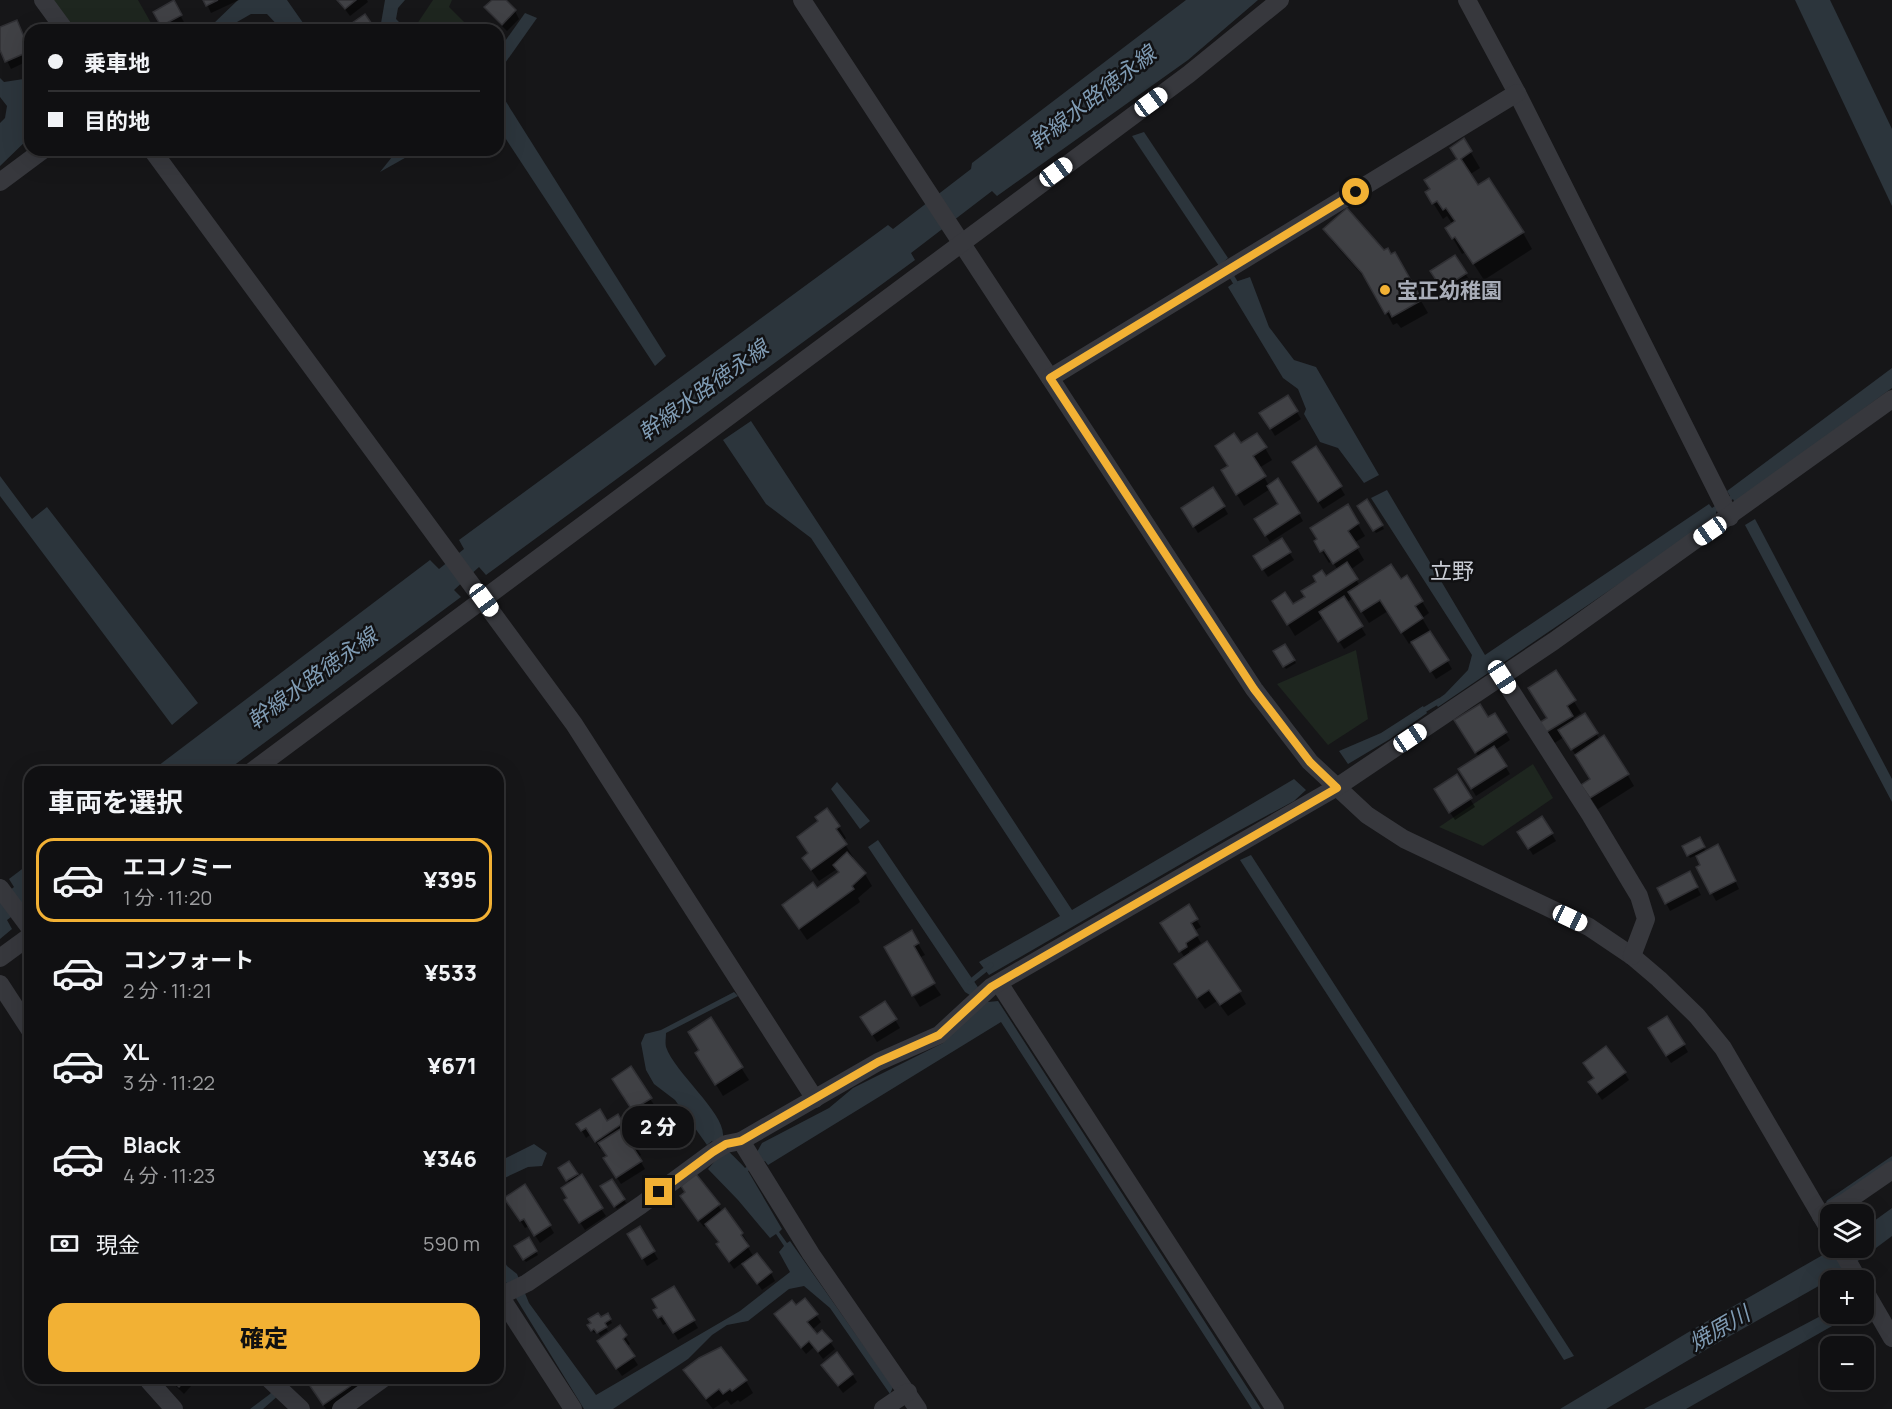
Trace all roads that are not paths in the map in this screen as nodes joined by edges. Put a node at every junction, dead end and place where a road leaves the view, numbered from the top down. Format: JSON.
{"nodes":[{"id":1,"x":43,"y":0,"type":"edge"},
{"id":2,"x":802,"y":0,"type":"edge"},
{"id":3,"x":1280,"y":0,"type":"edge"},
{"id":4,"x":1467,"y":0,"type":"edge"},
{"id":5,"x":61,"y":24,"type":"edge"},
{"id":6,"x":1518,"y":93,"type":"junction"},
{"id":7,"x":35,"y":156,"type":"edge"},
{"id":8,"x":156,"y":156,"type":"edge"},
{"id":9,"x":0,"y":182,"type":"edge"},
{"id":10,"x":962,"y":242,"type":"junction"},
{"id":11,"x":1050,"y":378,"type":"junction"},
{"id":12,"x":1892,"y":399,"type":"edge"},
{"id":13,"x":1730,"y":517,"type":"junction"},
{"id":14,"x":484,"y":600,"type":"junction"},
{"id":15,"x":1502,"y":677,"type":"junction"},
{"id":16,"x":259,"y":766,"type":"edge"},
{"id":17,"x":1337,"y":788,"type":"junction"},
{"id":18,"x":0,"y":888,"type":"edge"},
{"id":19,"x":24,"y":920,"type":"edge"},
{"id":20,"x":24,"y":940,"type":"edge"},
{"id":21,"x":1632,"y":956,"type":"junction"},
{"id":22,"x":0,"y":958,"type":"edge"},
{"id":23,"x":999,"y":983,"type":"junction"},
{"id":24,"x":0,"y":984,"type":"edge"},
{"id":25,"x":24,"y":1021,"type":"edge"},
{"id":26,"x":814,"y":1099,"type":"junction"},
{"id":27,"x":737,"y":1153,"type":"junction"},
{"id":28,"x":1892,"y":1170,"type":"edge"},
{"id":29,"x":1850,"y":1204,"type":"edge"},
{"id":30,"x":1820,"y":1213,"type":"edge"},
{"id":31,"x":504,"y":1294,"type":"edge"},
{"id":32,"x":504,"y":1305,"type":"edge"},
{"id":33,"x":1874,"y":1306,"type":"edge"},
{"id":34,"x":1892,"y":1338,"type":"edge"},
{"id":35,"x":152,"y":1384,"type":"edge"},
{"id":36,"x":376,"y":1384,"type":"edge"},
{"id":37,"x":275,"y":1386,"type":"edge"},
{"id":38,"x":908,"y":1392,"type":"junction"},
{"id":39,"x":174,"y":1409,"type":"edge"},
{"id":40,"x":301,"y":1409,"type":"edge"},
{"id":41,"x":341,"y":1409,"type":"edge"},
{"id":42,"x":573,"y":1409,"type":"edge"},
{"id":43,"x":882,"y":1409,"type":"edge"},
{"id":44,"x":918,"y":1409,"type":"edge"},
{"id":45,"x":1275,"y":1409,"type":"edge"}],
"edges":[{"from":1,"to":5,"type":"street"},
{"from":2,"to":10,"type":"street"},
{"from":3,"to":10,"type":"street"},
{"from":4,"to":6,"type":"street"},
{"from":6,"to":11,"type":"street"},
{"from":6,"to":13,"type":"street"},
{"from":7,"to":9,"type":"street"},
{"from":8,"to":14,"type":"street"},
{"from":10,"to":11,"type":"street"},
{"from":10,"to":14,"type":"street"},
{"from":11,"to":17,"type":"street"},
{"from":12,"to":13,"type":"street"},
{"from":13,"to":15,"type":"street"},
{"from":14,"to":16,"type":"street"},
{"from":14,"to":26,"type":"street"},
{"from":15,"to":17,"type":"street"},
{"from":15,"to":21,"type":"street"},
{"from":17,"to":21,"type":"street"},
{"from":17,"to":23,"type":"street"},
{"from":18,"to":19,"type":"street"},
{"from":20,"to":22,"type":"street"},
{"from":21,"to":30,"type":"street"},
{"from":23,"to":26,"type":"street"},
{"from":23,"to":45,"type":"street"},
{"from":24,"to":25,"type":"street"},
{"from":26,"to":27,"type":"street"},
{"from":27,"to":31,"type":"street"},
{"from":27,"to":38,"type":"street"},
{"from":28,"to":29,"type":"street"},
{"from":32,"to":42,"type":"street"},
{"from":33,"to":34,"type":"street"},
{"from":35,"to":39,"type":"street"},
{"from":36,"to":41,"type":"street"},
{"from":37,"to":40,"type":"street"},
{"from":38,"to":43,"type":"street"},
{"from":38,"to":44,"type":"street"}]}
